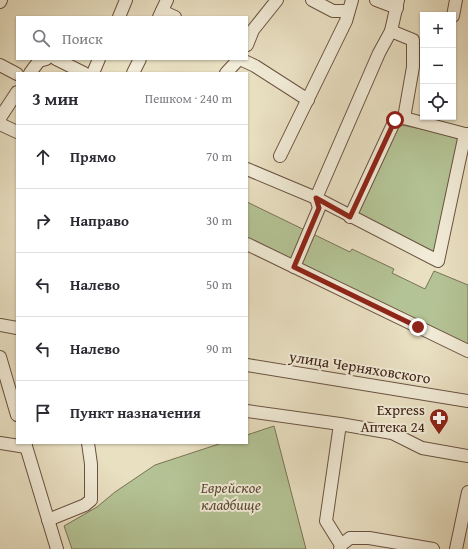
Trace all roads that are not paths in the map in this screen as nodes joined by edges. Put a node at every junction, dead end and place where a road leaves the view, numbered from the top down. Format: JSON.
{"nodes":[{"id":1,"x":126,"y":0,"type":"edge"},
{"id":2,"x":277,"y":0,"type":"edge"},
{"id":3,"x":312,"y":0,"type":"edge"},
{"id":4,"x":352,"y":0,"type":"edge"},
{"id":5,"x":376,"y":0,"type":"edge"},
{"id":6,"x":456,"y":0,"type":"edge"},
{"id":7,"x":397,"y":4,"type":"edge"},
{"id":8,"x":163,"y":9,"type":"edge"},
{"id":9,"x":348,"y":12,"type":"junction"},
{"id":10,"x":454,"y":12,"type":"edge"},
{"id":11,"x":118,"y":16,"type":"edge"},
{"id":12,"x":174,"y":16,"type":"edge"},
{"id":13,"x":391,"y":31,"type":"junction"},
{"id":14,"x":418,"y":39,"type":"edge"},
{"id":15,"x":248,"y":42,"type":"edge"},
{"id":16,"x":42,"y":60,"type":"edge"},
{"id":17,"x":58,"y":60,"type":"edge"},
{"id":18,"x":99,"y":60,"type":"edge"},
{"id":19,"x":140,"y":60,"type":"edge"},
{"id":20,"x":238,"y":60,"type":"edge"},
{"id":21,"x":241,"y":60,"type":"edge"},
{"id":22,"x":0,"y":65,"type":"edge"},
{"id":23,"x":31,"y":72,"type":"edge"},
{"id":24,"x":82,"y":72,"type":"edge"},
{"id":25,"x":93,"y":72,"type":"edge"},
{"id":26,"x":134,"y":72,"type":"edge"},
{"id":27,"x":227,"y":72,"type":"edge"},
{"id":28,"x":16,"y":73,"type":"edge"},
{"id":29,"x":16,"y":94,"type":"edge"},
{"id":30,"x":308,"y":100,"type":"junction"},
{"id":31,"x":0,"y":118,"type":"edge"},
{"id":32,"x":404,"y":118,"type":"junction"},
{"id":33,"x":0,"y":124,"type":"edge"},
{"id":34,"x":16,"y":132,"type":"edge"},
{"id":35,"x":466,"y":134,"type":"edge"},
{"id":36,"x":280,"y":156,"type":"dead end"},
{"id":37,"x":248,"y":169,"type":"edge"},
{"id":38,"x":316,"y":198,"type":"junction"},
{"id":39,"x":350,"y":217,"type":"junction"},
{"id":40,"x":248,"y":244,"type":"edge"},
{"id":41,"x":294,"y":267,"type":"junction"},
{"id":42,"x":0,"y":325,"type":"edge"},
{"id":43,"x":16,"y":328,"type":"edge"},
{"id":44,"x":468,"y":351,"type":"edge"},
{"id":45,"x":0,"y":357,"type":"edge"},
{"id":46,"x":248,"y":365,"type":"edge"},
{"id":47,"x":468,"y":400,"type":"edge"},
{"id":48,"x":248,"y":411,"type":"edge"},
{"id":49,"x":16,"y":412,"type":"edge"},
{"id":50,"x":340,"y":424,"type":"junction"},
{"id":51,"x":0,"y":443,"type":"edge"},
{"id":52,"x":88,"y":444,"type":"edge"},
{"id":53,"x":26,"y":445,"type":"edge"},
{"id":54,"x":468,"y":456,"type":"edge"},
{"id":55,"x":468,"y":492,"type":"edge"},
{"id":56,"x":48,"y":520,"type":"junction"},
{"id":57,"x":340,"y":547,"type":"edge"},
{"id":58,"x":57,"y":549,"type":"edge"},
{"id":59,"x":433,"y":549,"type":"edge"},
{"id":60,"x":456,"y":549,"type":"edge"}],
"edges":[{"from":1,"to":11,"type":"street"},
{"from":2,"to":15,"type":"street"},
{"from":3,"to":9,"type":"street"},
{"from":4,"to":9,"type":"street"},
{"from":5,"to":7,"type":"street"},
{"from":6,"to":10,"type":"street"},
{"from":7,"to":13,"type":"street"},
{"from":8,"to":12,"type":"street"},
{"from":9,"to":30,"type":"street"},
{"from":13,"to":14,"type":"street"},
{"from":13,"to":38,"type":"street"},
{"from":14,"to":32,"type":"street"},
{"from":16,"to":23,"type":"street"},
{"from":17,"to":24,"type":"street"},
{"from":18,"to":25,"type":"street"},
{"from":19,"to":26,"type":"street"},
{"from":20,"to":27,"type":"street"},
{"from":21,"to":30,"type":"street"},
{"from":22,"to":28,"type":"street"},
{"from":29,"to":31,"type":"street"},
{"from":30,"to":36,"type":"street"},
{"from":32,"to":35,"type":"street"},
{"from":32,"to":39,"type":"street"},
{"from":33,"to":34,"type":"street"},
{"from":35,"to":39,"type":"street"},
{"from":37,"to":38,"type":"street"},
{"from":38,"to":39,"type":"street"},
{"from":38,"to":41,"type":"street"},
{"from":40,"to":41,"type":"street"},
{"from":41,"to":44,"type":"street"},
{"from":42,"to":43,"type":"street"},
{"from":45,"to":49,"type":"street"},
{"from":46,"to":47,"type":"street","name":"улица Черняховского"},
{"from":48,"to":50,"type":"street"},
{"from":50,"to":54,"type":"street"},
{"from":50,"to":57,"type":"street"},
{"from":51,"to":53,"type":"street"},
{"from":52,"to":56,"type":"street"},
{"from":53,"to":56,"type":"street"},
{"from":55,"to":60,"type":"street"},
{"from":56,"to":58,"type":"street"},
{"from":57,"to":59,"type":"street"}]}
